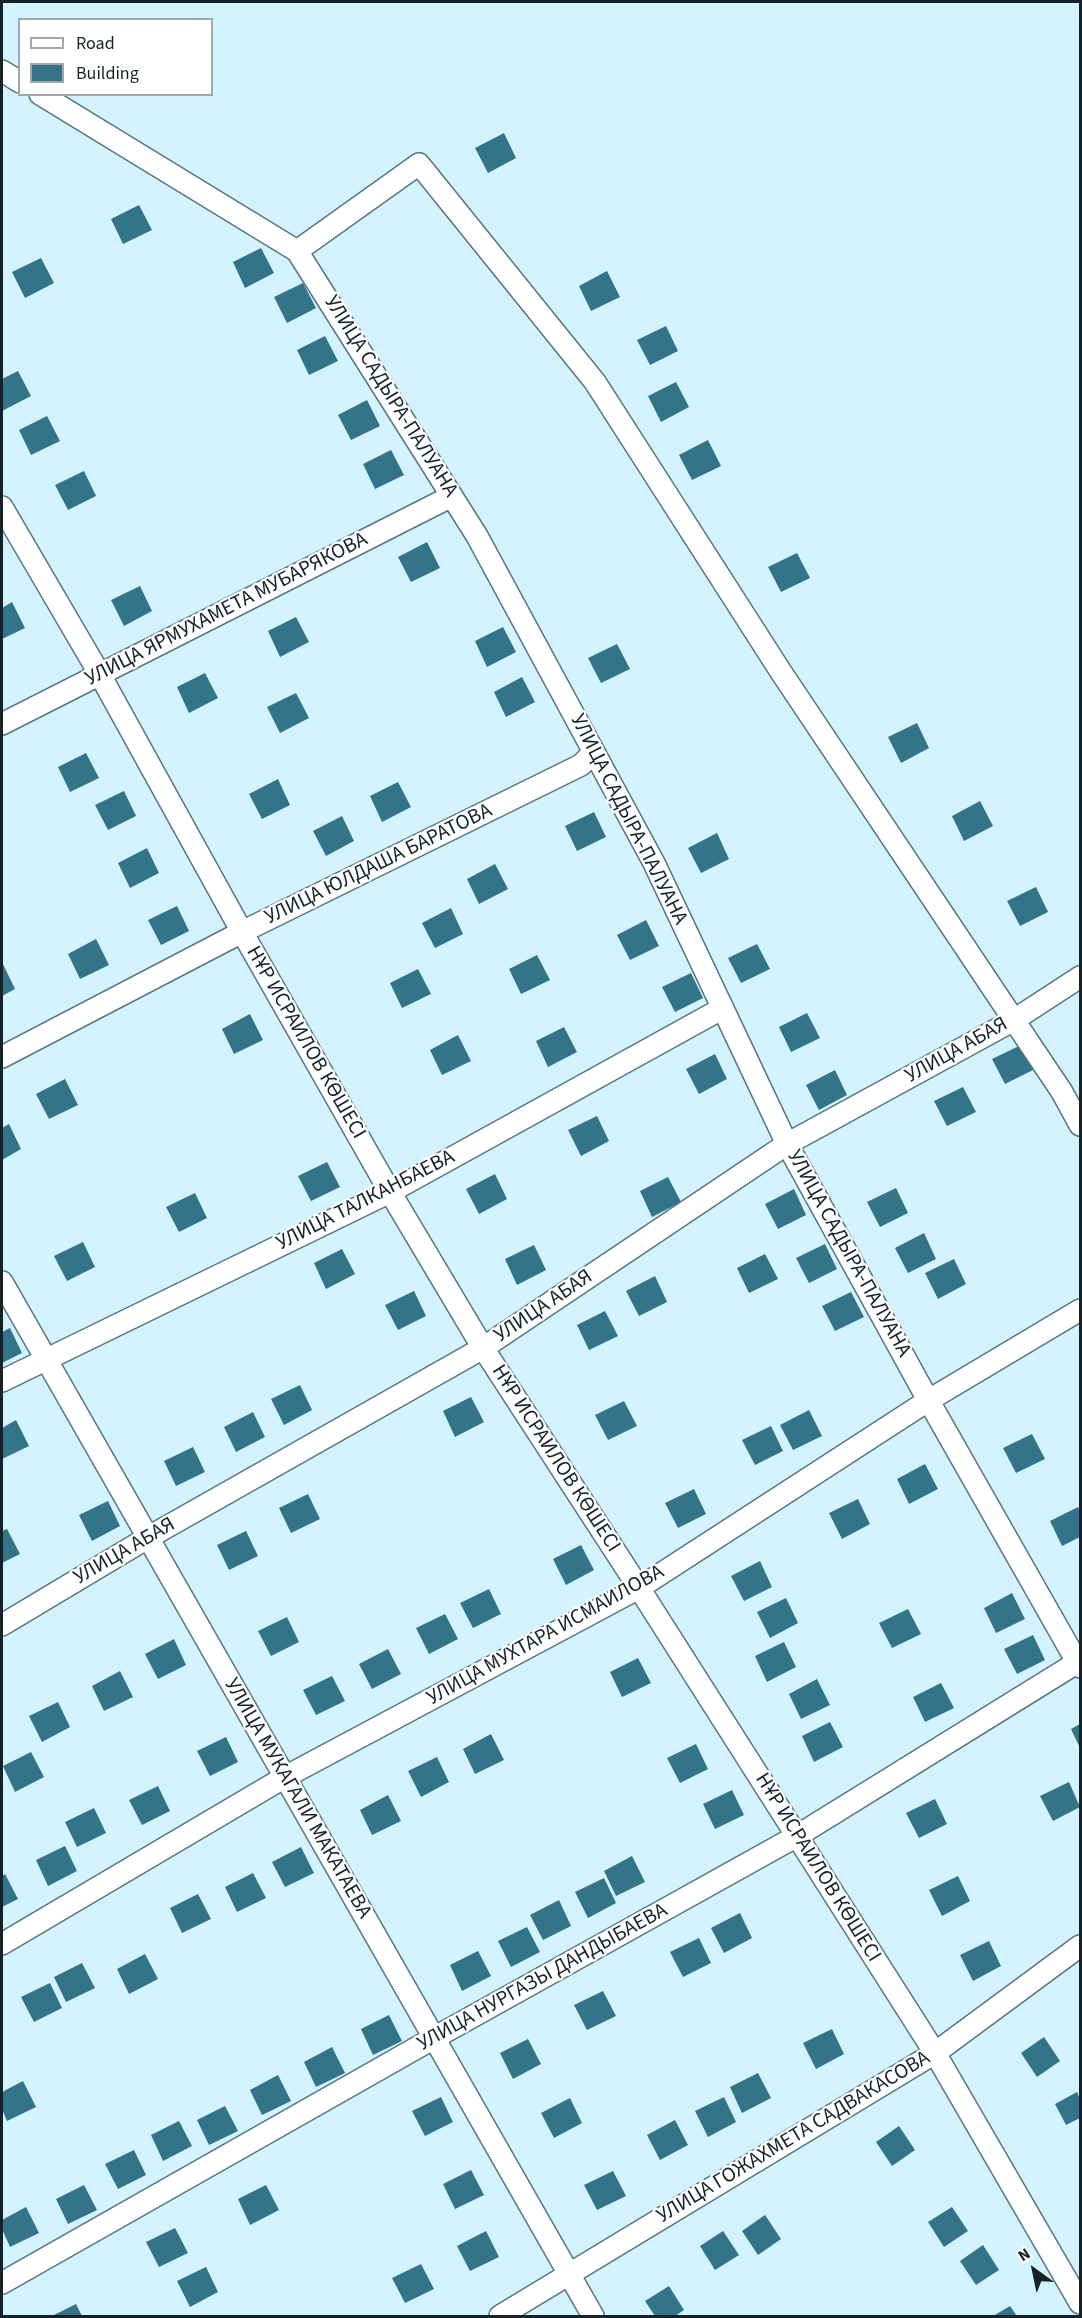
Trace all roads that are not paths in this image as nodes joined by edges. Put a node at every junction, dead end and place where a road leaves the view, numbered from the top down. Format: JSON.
{"nodes":[{"id":1,"x":2,"y":71,"type":"edge"},
{"id":2,"x":18,"y":81,"type":"edge"},
{"id":3,"x":43,"y":96,"type":"edge"},
{"id":4,"x":297,"y":250,"type":"junction"},
{"id":5,"x":452,"y":496,"type":"junction"},
{"id":6,"x":2,"y":507,"type":"edge"},
{"id":7,"x":99,"y":673,"type":"junction"},
{"id":8,"x":2,"y":724,"type":"edge"},
{"id":9,"x":594,"y":752,"type":"junction"},
{"id":10,"x":242,"y":932,"type":"junction"},
{"id":11,"x":1080,"y":977,"type":"edge"},
{"id":12,"x":723,"y":1008,"type":"junction"},
{"id":13,"x":1014,"y":1020,"type":"junction"},
{"id":14,"x":2,"y":1057,"type":"edge"},
{"id":15,"x":1080,"y":1125,"type":"edge"},
{"id":16,"x":787,"y":1144,"type":"junction"},
{"id":17,"x":390,"y":1192,"type":"junction"},
{"id":18,"x":2,"y":1282,"type":"edge"},
{"id":19,"x":1080,"y":1310,"type":"edge"},
{"id":20,"x":483,"y":1348,"type":"junction"},
{"id":21,"x":45,"y":1360,"type":"junction"},
{"id":22,"x":2,"y":1381,"type":"edge"},
{"id":23,"x":929,"y":1400,"type":"junction"},
{"id":24,"x":149,"y":1538,"type":"junction"},
{"id":25,"x":639,"y":1588,"type":"junction"},
{"id":26,"x":2,"y":1625,"type":"edge"},
{"id":27,"x":1079,"y":1664,"type":"edge"},
{"id":28,"x":285,"y":1777,"type":"junction"},
{"id":29,"x":797,"y":1836,"type":"junction"},
{"id":30,"x":2,"y":1944,"type":"edge"},
{"id":31,"x":1080,"y":1946,"type":"edge"},
{"id":32,"x":434,"y":2038,"type":"junction"},
{"id":33,"x":935,"y":2053,"type":"junction"},
{"id":34,"x":568,"y":2275,"type":"junction"},
{"id":35,"x":2,"y":2283,"type":"edge"},
{"id":36,"x":1080,"y":2303,"type":"edge"},
{"id":37,"x":500,"y":2316,"type":"edge"},
{"id":38,"x":593,"y":2316,"type":"edge"}],
"edges":[{"from":1,"to":2,"type":"street"},
{"from":3,"to":4,"type":"street","name":"УЛИЦА САДЫРА-ПАЛУАНА"},
{"from":4,"to":5,"type":"street","name":"УЛИЦА САДЫРА-ПАЛУАНА"},
{"from":4,"to":13,"type":"street"},
{"from":5,"to":7,"type":"street","name":"УЛИЦА ЯРМУХАМЕТА МУБАРЯКОВА"},
{"from":5,"to":9,"type":"street","name":"УЛИЦА САДЫРА-ПАЛУАНА"},
{"from":6,"to":7,"type":"street","name":"НҰР ИСРАИЛОВ КӨШЕСІ"},
{"from":7,"to":8,"type":"street","name":"УЛИЦА ЯРМУХАМЕТА МУБАРЯКОВА"},
{"from":7,"to":10,"type":"street","name":"НҰР ИСРАИЛОВ КӨШЕСІ"},
{"from":9,"to":10,"type":"street","name":"УЛИЦА ЮЛДАША БАРАТОВА"},
{"from":9,"to":12,"type":"street","name":"УЛИЦА САДЫРА-ПАЛУАНА"},
{"from":10,"to":14,"type":"street","name":"УЛИЦА ЮЛДАША БАРАТОВА"},
{"from":10,"to":17,"type":"street","name":"НҰР ИСРАИЛОВ КӨШЕСІ"},
{"from":11,"to":13,"type":"street","name":"УЛИЦА АБАЯ"},
{"from":12,"to":16,"type":"street","name":"УЛИЦА САДЫРА-ПАЛУАНА"},
{"from":12,"to":17,"type":"street","name":"УЛИЦА ТАЛКАНБАЕВА"},
{"from":13,"to":15,"type":"street"},
{"from":13,"to":16,"type":"street","name":"УЛИЦА АБАЯ"},
{"from":16,"to":20,"type":"street","name":"УЛИЦА АБАЯ"},
{"from":16,"to":23,"type":"street","name":"УЛИЦА САДЫРА-ПАЛУАНА"},
{"from":17,"to":20,"type":"street","name":"НҰР ИСРАИЛОВ КӨШЕСІ"},
{"from":17,"to":21,"type":"street","name":"УЛИЦА ТАЛКАНБАЕВА"},
{"from":18,"to":21,"type":"street","name":"УЛИЦА МУКАГАЛИ МАКАТАЕВА"},
{"from":19,"to":23,"type":"street","name":"УЛИЦА МУХТАРА ИСМАИЛОВА"},
{"from":20,"to":24,"type":"street","name":"УЛИЦА АБАЯ"},
{"from":20,"to":25,"type":"street","name":"НҰР ИСРАИЛОВ КӨШЕСІ"},
{"from":21,"to":22,"type":"street","name":"УЛИЦА ТАЛКАНБАЕВА"},
{"from":21,"to":24,"type":"street","name":"УЛИЦА МУКАГАЛИ МАКАТАЕВА"},
{"from":23,"to":25,"type":"street","name":"УЛИЦА МУХТАРА ИСМАИЛОВА"},
{"from":23,"to":27,"type":"street","name":"УЛИЦА САДЫРА-ПАЛУАНА"},
{"from":24,"to":26,"type":"street","name":"УЛИЦА АБАЯ"},
{"from":24,"to":28,"type":"street","name":"УЛИЦА МУКАГАЛИ МАКАТАЕВА"},
{"from":25,"to":28,"type":"street","name":"УЛИЦА МУХТАРА ИСМАИЛОВА"},
{"from":25,"to":29,"type":"street","name":"НҰР ИСРАИЛОВ КӨШЕСІ"},
{"from":27,"to":29,"type":"street","name":"УЛИЦА НУРГАЗЫ ДАНДЫБАЕВА"},
{"from":28,"to":30,"type":"street","name":"УЛИЦА МУХТАРА ИСМАИЛОВА"},
{"from":28,"to":32,"type":"street","name":"УЛИЦА МУКАГАЛИ МАКАТАЕВА"},
{"from":29,"to":32,"type":"street","name":"УЛИЦА НУРГАЗЫ ДАНДЫБАЕВА"},
{"from":29,"to":33,"type":"street","name":"НҰР ИСРАИЛОВ КӨШЕСІ"},
{"from":31,"to":33,"type":"street","name":"УЛИЦА ГОЖАХМЕТА САДВАКАСОВА"},
{"from":32,"to":34,"type":"street","name":"УЛИЦА МУКАГАЛИ МАКАТАЕВА"},
{"from":32,"to":35,"type":"street","name":"УЛИЦА НУРГАЗЫ ДАНДЫБАЕВА"},
{"from":33,"to":34,"type":"street","name":"УЛИЦА ГОЖАХМЕТА САДВАКАСОВА"},
{"from":33,"to":36,"type":"street","name":"НҰР ИСРАИЛОВ КӨШЕСІ"},
{"from":34,"to":37,"type":"street","name":"УЛИЦА ГОЖАХМЕТА САДВАКАСОВА"},
{"from":34,"to":38,"type":"street","name":"УЛИЦА МУКАГАЛИ МАКАТАЕВА"}]}
